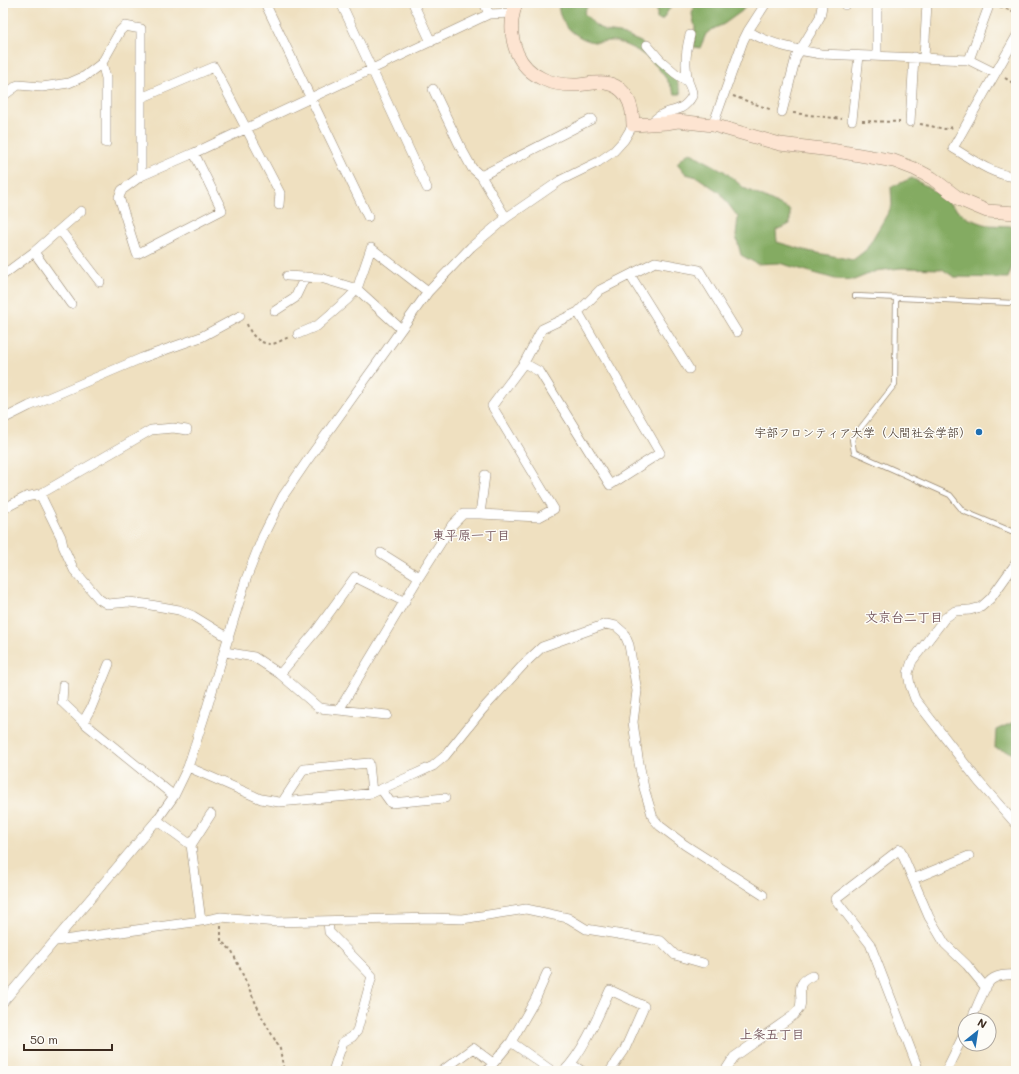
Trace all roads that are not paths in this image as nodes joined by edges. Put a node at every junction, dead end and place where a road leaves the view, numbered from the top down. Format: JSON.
{"nodes":[{"id":1,"x":265,"y":3,"type":"edge"},
{"id":2,"x":342,"y":3,"type":"edge"},
{"id":3,"x":413,"y":3,"type":"edge"},
{"id":4,"x":484,"y":3,"type":"edge"},
{"id":5,"x":766,"y":3,"type":"edge"},
{"id":6,"x":877,"y":3,"type":"edge"},
{"id":7,"x":927,"y":3,"type":"edge"},
{"id":8,"x":990,"y":3,"type":"edge"},
{"id":9,"x":822,"y":6,"type":"dead end"},
{"id":10,"x":514,"y":8,"type":"edge"},
{"id":11,"x":489,"y":14,"type":"junction"},
{"id":12,"x":748,"y":31,"type":"junction"},
{"id":13,"x":690,"y":35,"type":"dead end"},
{"id":14,"x":1016,"y":37,"type":"edge"},
{"id":15,"x":431,"y":42,"type":"junction"},
{"id":16,"x":647,"y":45,"type":"dead end"},
{"id":17,"x":800,"y":51,"type":"junction"},
{"id":18,"x":859,"y":56,"type":"junction"},
{"id":19,"x":877,"y":56,"type":"junction"},
{"id":20,"x":919,"y":58,"type":"junction"},
{"id":21,"x":969,"y":60,"type":"junction"},
{"id":22,"x":102,"y":63,"type":"junction"},
{"id":23,"x":372,"y":69,"type":"junction"},
{"id":24,"x":995,"y":73,"type":"junction"},
{"id":25,"x":688,"y":82,"type":"junction"},
{"id":26,"x":433,"y":89,"type":"dead end"},
{"id":27,"x":3,"y":96,"type":"edge"},
{"id":28,"x":141,"y":98,"type":"junction"},
{"id":29,"x":312,"y":98,"type":"junction"},
{"id":30,"x":782,"y":112,"type":"dead end"},
{"id":31,"x":592,"y":119,"type":"dead end"},
{"id":32,"x":852,"y":120,"type":"dead end"},
{"id":33,"x":910,"y":122,"type":"dead end"},
{"id":34,"x":650,"y":124,"type":"junction"},
{"id":35,"x":633,"y":125,"type":"junction"},
{"id":36,"x":713,"y":125,"type":"junction"},
{"id":37,"x":246,"y":129,"type":"junction"},
{"id":38,"x":106,"y":143,"type":"dead end"},
{"id":39,"x":194,"y":153,"type":"junction"},
{"id":40,"x":141,"y":176,"type":"junction"},
{"id":41,"x":481,"y":176,"type":"junction"},
{"id":42,"x":1016,"y":177,"type":"edge"},
{"id":43,"x":427,"y":188,"type":"dead end"},
{"id":44,"x":279,"y":205,"type":"dead end"},
{"id":45,"x":81,"y":212,"type":"dead end"},
{"id":46,"x":1016,"y":214,"type":"edge"},
{"id":47,"x":368,"y":217,"type":"dead end"},
{"id":48,"x":506,"y":218,"type":"junction"},
{"id":49,"x":60,"y":230,"type":"junction"},
{"id":50,"x":34,"y":252,"type":"junction"},
{"id":51,"x":3,"y":275,"type":"edge"},
{"id":52,"x":630,"y":275,"type":"junction"},
{"id":53,"x":287,"y":276,"type":"dead end"},
{"id":54,"x":305,"y":277,"type":"junction"},
{"id":55,"x":100,"y":282,"type":"dead end"},
{"id":56,"x":357,"y":289,"type":"junction"},
{"id":57,"x":428,"y":292,"type":"junction"},
{"id":58,"x":855,"y":296,"type":"dead end"},
{"id":59,"x":1016,"y":297,"type":"edge"},
{"id":60,"x":896,"y":298,"type":"junction"},
{"id":61,"x":71,"y":304,"type":"dead end"},
{"id":62,"x":275,"y":311,"type":"dead end"},
{"id":63,"x":578,"y":312,"type":"junction"},
{"id":64,"x":240,"y":316,"type":"road end"},
{"id":65,"x":401,"y":329,"type":"junction"},
{"id":66,"x":737,"y":332,"type":"dead end"},
{"id":67,"x":298,"y":334,"type":"road end"},
{"id":68,"x":524,"y":363,"type":"junction"},
{"id":69,"x":688,"y":369,"type":"dead end"},
{"id":70,"x":3,"y":419,"type":"edge"},
{"id":71,"x":187,"y":430,"type":"dead end"},
{"id":72,"x":485,"y":475,"type":"dead end"},
{"id":73,"x":40,"y":494,"type":"junction"},
{"id":74,"x":3,"y":509,"type":"edge"},
{"id":75,"x":480,"y":514,"type":"junction"},
{"id":76,"x":1016,"y":533,"type":"edge"},
{"id":77,"x":381,"y":553,"type":"dead end"},
{"id":78,"x":1016,"y":563,"type":"edge"},
{"id":79,"x":419,"y":577,"type":"junction"},
{"id":80,"x":404,"y":602,"type":"junction"},
{"id":81,"x":229,"y":638,"type":"junction"},
{"id":82,"x":224,"y":652,"type":"junction"},
{"id":83,"x":109,"y":664,"type":"dead end"},
{"id":84,"x":280,"y":674,"type":"junction"},
{"id":85,"x":63,"y":685,"type":"dead end"},
{"id":86,"x":339,"y":710,"type":"junction"},
{"id":87,"x":387,"y":715,"type":"dead end"},
{"id":88,"x":83,"y":722,"type":"junction"},
{"id":89,"x":188,"y":767,"type":"junction"},
{"id":90,"x":381,"y":789,"type":"junction"},
{"id":91,"x":372,"y":792,"type":"junction"},
{"id":92,"x":174,"y":796,"type":"junction"},
{"id":93,"x":445,"y":798,"type":"dead end"},
{"id":94,"x":283,"y":801,"type":"junction"},
{"id":95,"x":211,"y":814,"type":"dead end"},
{"id":96,"x":157,"y":820,"type":"junction"},
{"id":97,"x":1016,"y":824,"type":"edge"},
{"id":98,"x":191,"y":845,"type":"junction"},
{"id":99,"x":969,"y":856,"type":"dead end"},
{"id":100,"x":914,"y":879,"type":"junction"},
{"id":101,"x":763,"y":895,"type":"dead end"},
{"id":102,"x":201,"y":921,"type":"junction"},
{"id":103,"x":328,"y":921,"type":"junction"},
{"id":104,"x":56,"y":941,"type":"junction"},
{"id":105,"x":703,"y":963,"type":"dead end"},
{"id":106,"x":548,"y":973,"type":"dead end"},
{"id":107,"x":1016,"y":975,"type":"edge"},
{"id":108,"x":812,"y":976,"type":"dead end"},
{"id":109,"x":986,"y":988,"type":"junction"},
{"id":110,"x":3,"y":1002,"type":"edge"},
{"id":111,"x":975,"y":1012,"type":"edge"},
{"id":112,"x":511,"y":1042,"type":"junction"},
{"id":113,"x":957,"y":1048,"type":"edge"},
{"id":114,"x":493,"y":1063,"type":"junction"},
{"id":115,"x":571,"y":1064,"type":"junction"},
{"id":116,"x":333,"y":1071,"type":"edge"},
{"id":117,"x":442,"y":1071,"type":"edge"},
{"id":118,"x":488,"y":1071,"type":"edge"},
{"id":119,"x":552,"y":1071,"type":"edge"},
{"id":120,"x":564,"y":1071,"type":"edge"},
{"id":121,"x":582,"y":1071,"type":"edge"},
{"id":122,"x":610,"y":1071,"type":"edge"},
{"id":123,"x":725,"y":1071,"type":"edge"},
{"id":124,"x":918,"y":1071,"type":"edge"},
{"id":125,"x":946,"y":1071,"type":"edge"}],
"edges":[{"from":1,"to":29,"type":"street"},
{"from":2,"to":23,"type":"street"},
{"from":3,"to":15,"type":"street"},
{"from":4,"to":11,"type":"street"},
{"from":5,"to":12,"type":"street"},
{"from":6,"to":19,"type":"street"},
{"from":7,"to":20,"type":"street"},
{"from":8,"to":21,"type":"street"},
{"from":9,"to":17,"type":"street"},
{"from":10,"to":11,"type":"street"},
{"from":10,"to":35,"type":"street"},
{"from":11,"to":15,"type":"street"},
{"from":12,"to":17,"type":"street"},
{"from":12,"to":36,"type":"street"},
{"from":13,"to":25,"type":"street"},
{"from":14,"to":24,"type":"street"},
{"from":15,"to":23,"type":"street"},
{"from":16,"to":25,"type":"street"},
{"from":17,"to":18,"type":"street"},
{"from":17,"to":30,"type":"street"},
{"from":18,"to":19,"type":"street"},
{"from":18,"to":32,"type":"street"},
{"from":19,"to":20,"type":"street"},
{"from":20,"to":21,"type":"street"},
{"from":20,"to":33,"type":"street"},
{"from":21,"to":24,"type":"street"},
{"from":22,"to":27,"type":"street"},
{"from":22,"to":28,"type":"street"},
{"from":22,"to":38,"type":"street"},
{"from":23,"to":29,"type":"street"},
{"from":23,"to":43,"type":"street"},
{"from":24,"to":42,"type":"street"},
{"from":25,"to":34,"type":"street"},
{"from":26,"to":41,"type":"street"},
{"from":28,"to":37,"type":"street"},
{"from":28,"to":40,"type":"street"},
{"from":29,"to":37,"type":"street"},
{"from":29,"to":47,"type":"street"},
{"from":31,"to":41,"type":"street"},
{"from":34,"to":35,"type":"street"},
{"from":34,"to":36,"type":"street"},
{"from":35,"to":48,"type":"street"},
{"from":36,"to":46,"type":"street"},
{"from":37,"to":39,"type":"street"},
{"from":37,"to":44,"type":"street"},
{"from":39,"to":40,"type":"street"},
{"from":39,"to":40,"type":"street"},
{"from":41,"to":48,"type":"street"},
{"from":45,"to":49,"type":"street"},
{"from":48,"to":57,"type":"street"},
{"from":49,"to":50,"type":"street"},
{"from":49,"to":55,"type":"street"},
{"from":50,"to":51,"type":"street"},
{"from":50,"to":61,"type":"street"},
{"from":52,"to":63,"type":"street"},
{"from":52,"to":66,"type":"street"},
{"from":52,"to":69,"type":"street"},
{"from":53,"to":54,"type":"street"},
{"from":54,"to":56,"type":"street"},
{"from":54,"to":62,"type":"street"},
{"from":56,"to":57,"type":"street"},
{"from":56,"to":65,"type":"street"},
{"from":56,"to":67,"type":"street"},
{"from":57,"to":65,"type":"street"},
{"from":58,"to":60,"type":"lane"},
{"from":59,"to":60,"type":"lane"},
{"from":60,"to":76,"type":"lane"},
{"from":63,"to":68,"type":"street"},
{"from":63,"to":68,"type":"street"},
{"from":64,"to":70,"type":"street"},
{"from":65,"to":81,"type":"street"},
{"from":68,"to":75,"type":"street"},
{"from":71,"to":73,"type":"street"},
{"from":72,"to":75,"type":"street"},
{"from":73,"to":74,"type":"street"},
{"from":73,"to":81,"type":"street"},
{"from":75,"to":79,"type":"street"},
{"from":77,"to":79,"type":"street"},
{"from":78,"to":97,"type":"street"},
{"from":79,"to":80,"type":"street"},
{"from":80,"to":84,"type":"street"},
{"from":80,"to":86,"type":"street"},
{"from":81,"to":82,"type":"street"},
{"from":82,"to":84,"type":"street"},
{"from":82,"to":89,"type":"street"},
{"from":83,"to":88,"type":"street"},
{"from":84,"to":86,"type":"street"},
{"from":85,"to":88,"type":"street"},
{"from":86,"to":87,"type":"street"},
{"from":88,"to":92,"type":"street"},
{"from":89,"to":92,"type":"street"},
{"from":89,"to":94,"type":"street"},
{"from":90,"to":91,"type":"street"},
{"from":90,"to":93,"type":"street"},
{"from":90,"to":101,"type":"street"},
{"from":91,"to":94,"type":"street"},
{"from":91,"to":94,"type":"street"},
{"from":92,"to":96,"type":"street"},
{"from":95,"to":98,"type":"street"},
{"from":96,"to":98,"type":"street"},
{"from":96,"to":104,"type":"street"},
{"from":98,"to":102,"type":"street"},
{"from":99,"to":100,"type":"street"},
{"from":100,"to":109,"type":"street"},
{"from":100,"to":124,"type":"street"},
{"from":102,"to":103,"type":"street"},
{"from":102,"to":104,"type":"street"},
{"from":103,"to":105,"type":"street"},
{"from":103,"to":116,"type":"street"},
{"from":104,"to":110,"type":"street"},
{"from":106,"to":112,"type":"street"},
{"from":107,"to":109,"type":"street"},
{"from":108,"to":123,"type":"street"},
{"from":109,"to":111,"type":"street"},
{"from":112,"to":114,"type":"street"},
{"from":112,"to":119,"type":"street"},
{"from":113,"to":125,"type":"street"},
{"from":114,"to":117,"type":"street"},
{"from":114,"to":118,"type":"street"},
{"from":115,"to":120,"type":"street"},
{"from":115,"to":121,"type":"street"},
{"from":115,"to":122,"type":"street"}]}
